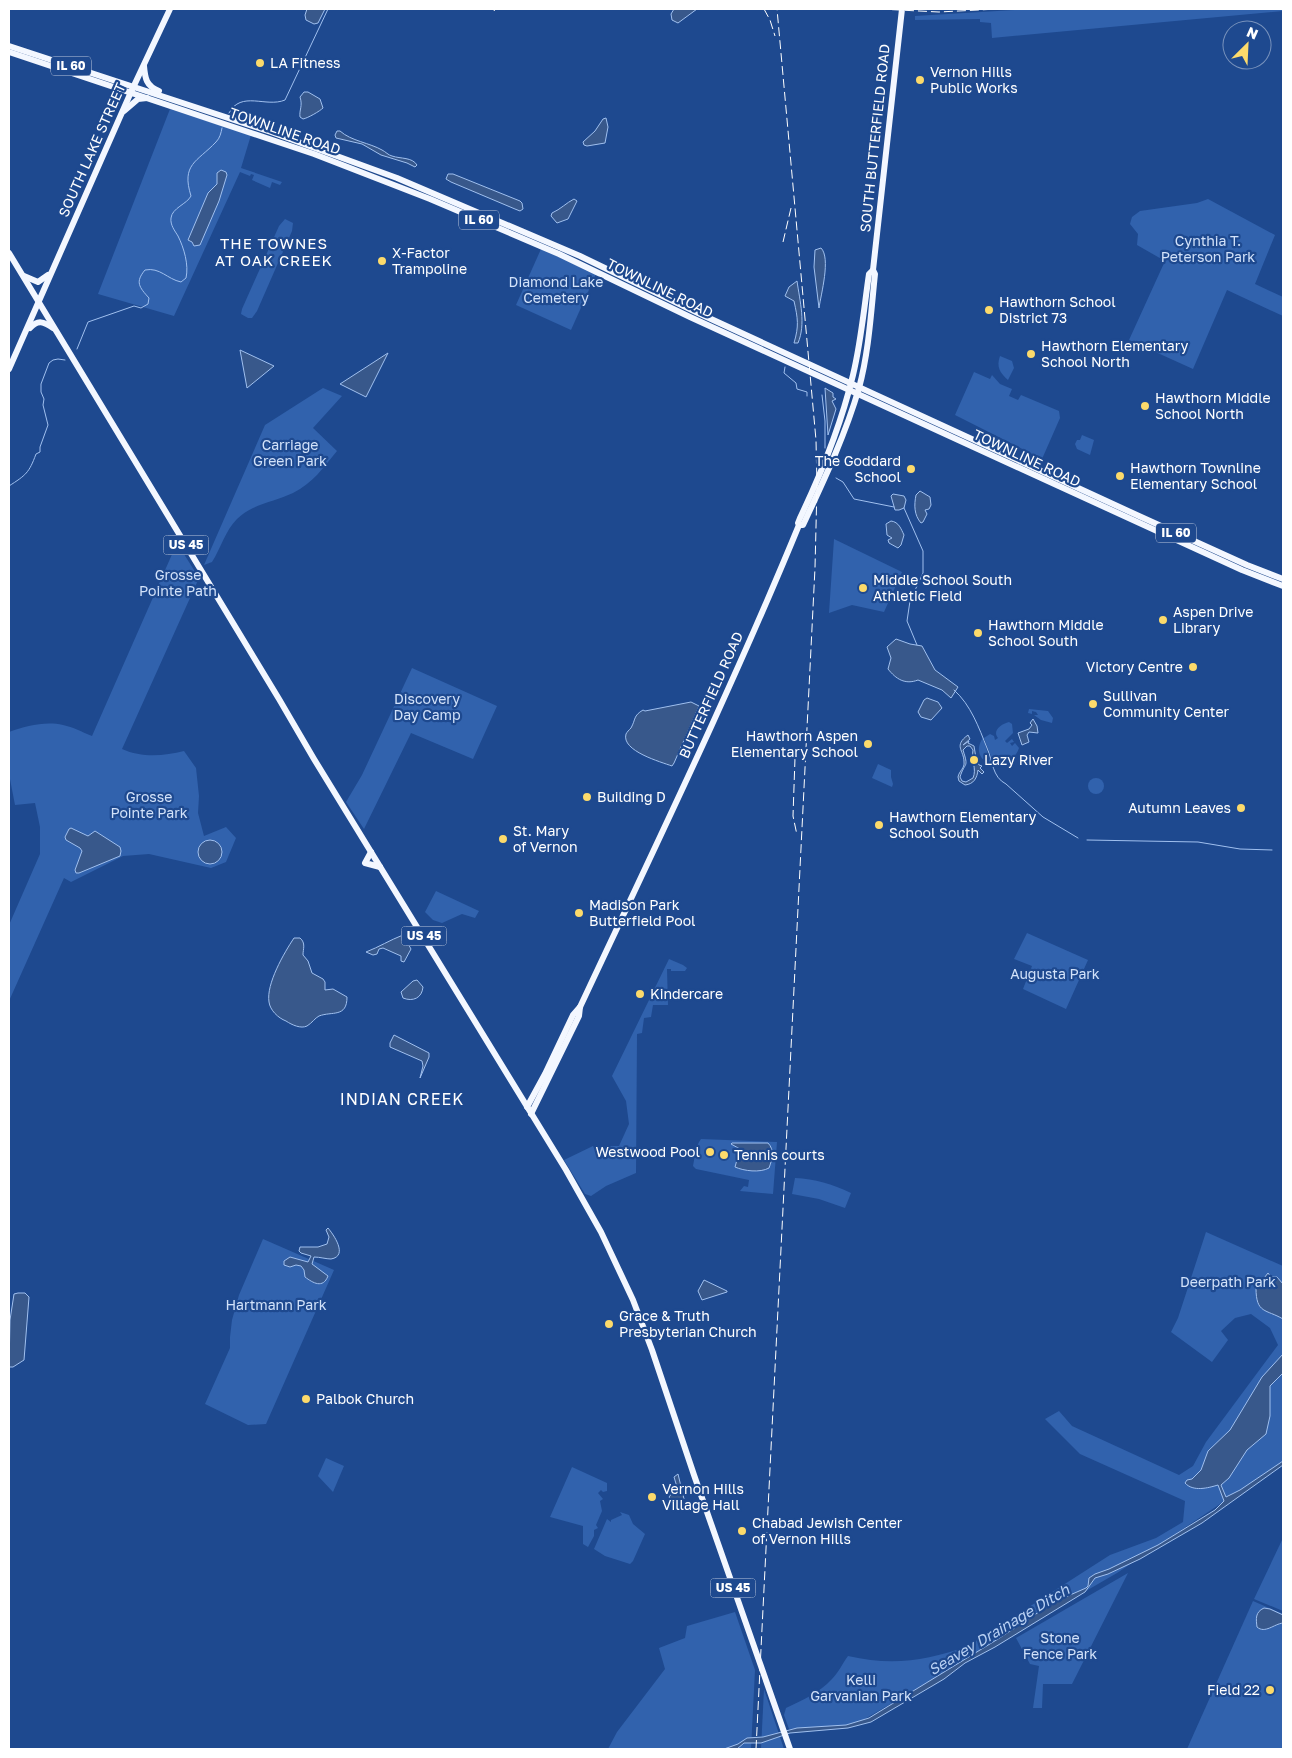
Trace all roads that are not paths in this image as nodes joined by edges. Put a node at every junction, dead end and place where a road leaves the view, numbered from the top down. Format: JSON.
{"nodes":[{"id":1,"x":170,"y":9,"type":"edge"},
{"id":2,"x":902,"y":9,"type":"edge"},
{"id":3,"x":9,"y":46,"type":"edge"},
{"id":4,"x":9,"y":52,"type":"edge"},
{"id":5,"x":144,"y":64,"type":"junction"},
{"id":6,"x":132,"y":89,"type":"junction"},
{"id":7,"x":150,"y":98,"type":"junction"},
{"id":8,"x":177,"y":101,"type":"junction"},
{"id":9,"x":119,"y":118,"type":"junction"},
{"id":10,"x":9,"y":253,"type":"edge"},
{"id":11,"x":873,"y":270,"type":"junction"},
{"id":12,"x":51,"y":274,"type":"junction"},
{"id":13,"x":23,"y":276,"type":"junction"},
{"id":14,"x":38,"y":302,"type":"junction"},
{"id":15,"x":54,"y":329,"type":"junction"},
{"id":16,"x":26,"y":332,"type":"junction"},
{"id":17,"x":9,"y":369,"type":"edge"},
{"id":18,"x":850,"y":386,"type":"junction"},
{"id":19,"x":858,"y":389,"type":"junction"},
{"id":20,"x":799,"y":526,"type":"junction"},
{"id":21,"x":1283,"y":579,"type":"edge"},
{"id":22,"x":1283,"y":586,"type":"edge"},
{"id":23,"x":371,"y":852,"type":"junction"},
{"id":24,"x":381,"y":867,"type":"junction"},
{"id":25,"x":580,"y":1007,"type":"junction"},
{"id":26,"x":528,"y":1107,"type":"junction"},
{"id":27,"x":531,"y":1114,"type":"junction"},
{"id":28,"x":790,"y":1749,"type":"edge"}],
"edges":[{"from":1,"to":5,"type":"main road","name":"SOUTH LAKE STREET"},
{"from":2,"to":11,"type":"main road","name":"SOUTH BUTTERFIELD ROAD"},
{"from":3,"to":6,"type":"main road","name":"TOWNLINE ROAD","number":"IL 60"},
{"from":4,"to":6,"type":"main road","name":"TOWNLINE ROAD","number":"IL 60"},
{"from":5,"to":6,"type":"main road","name":"SOUTH LAKE STREET"},
{"from":5,"to":8,"type":"main road"},
{"from":6,"to":7,"type":"main road","name":"TOWNLINE ROAD","number":"IL 60"},
{"from":6,"to":8,"type":"main road","name":"TOWNLINE ROAD","number":"IL 60"},
{"from":6,"to":9,"type":"main road","name":"SOUTH LAKE STREET"},
{"from":7,"to":9,"type":"main road"},
{"from":7,"to":18,"type":"main road","name":"TOWNLINE ROAD","number":"IL 60"},
{"from":8,"to":18,"type":"main road","name":"TOWNLINE ROAD","number":"IL 60"},
{"from":9,"to":12,"type":"main road","name":"SOUTH LAKE STREET"},
{"from":10,"to":13,"type":"main road"},
{"from":11,"to":18,"type":"main road","name":"SOUTH BUTTERFIELD ROAD"},
{"from":11,"to":19,"type":"main road","name":"SOUTH BUTTERFIELD ROAD"},
{"from":12,"to":13,"type":"main road"},
{"from":12,"to":14,"type":"main road","name":"SOUTH LAKE STREET"},
{"from":13,"to":14,"type":"main road"},
{"from":14,"to":15,"type":"main road","number":"US 45"},
{"from":14,"to":16,"type":"main road","name":"SOUTH LAKE STREET"},
{"from":15,"to":16,"type":"main road"},
{"from":15,"to":23,"type":"main road","number":"US 45"},
{"from":16,"to":17,"type":"main road","name":"SOUTH LAKE STREET"},
{"from":18,"to":19,"type":"main road","name":"TOWNLINE ROAD","number":"IL 60"},
{"from":18,"to":20,"type":"main road","name":"SOUTH BUTTERFIELD ROAD"},
{"from":19,"to":20,"type":"main road","name":"BUTTERFIELD ROAD"},
{"from":19,"to":21,"type":"main road","name":"TOWNLINE ROAD","number":"IL 60"},
{"from":19,"to":22,"type":"main road","name":"TOWNLINE ROAD","number":"IL 60"},
{"from":20,"to":25,"type":"main road","name":"BUTTERFIELD ROAD"},
{"from":23,"to":24,"type":"main road","number":"US 45"},
{"from":23,"to":24,"type":"main road"},
{"from":24,"to":26,"type":"main road","number":"US 45"},
{"from":25,"to":26,"type":"main road","name":"BUTTERFIELD ROAD"},
{"from":25,"to":27,"type":"main road","name":"BUTTERFIELD ROAD"},
{"from":26,"to":27,"type":"main road","number":"US 45"},
{"from":27,"to":28,"type":"main road","number":"US 45"}]}
